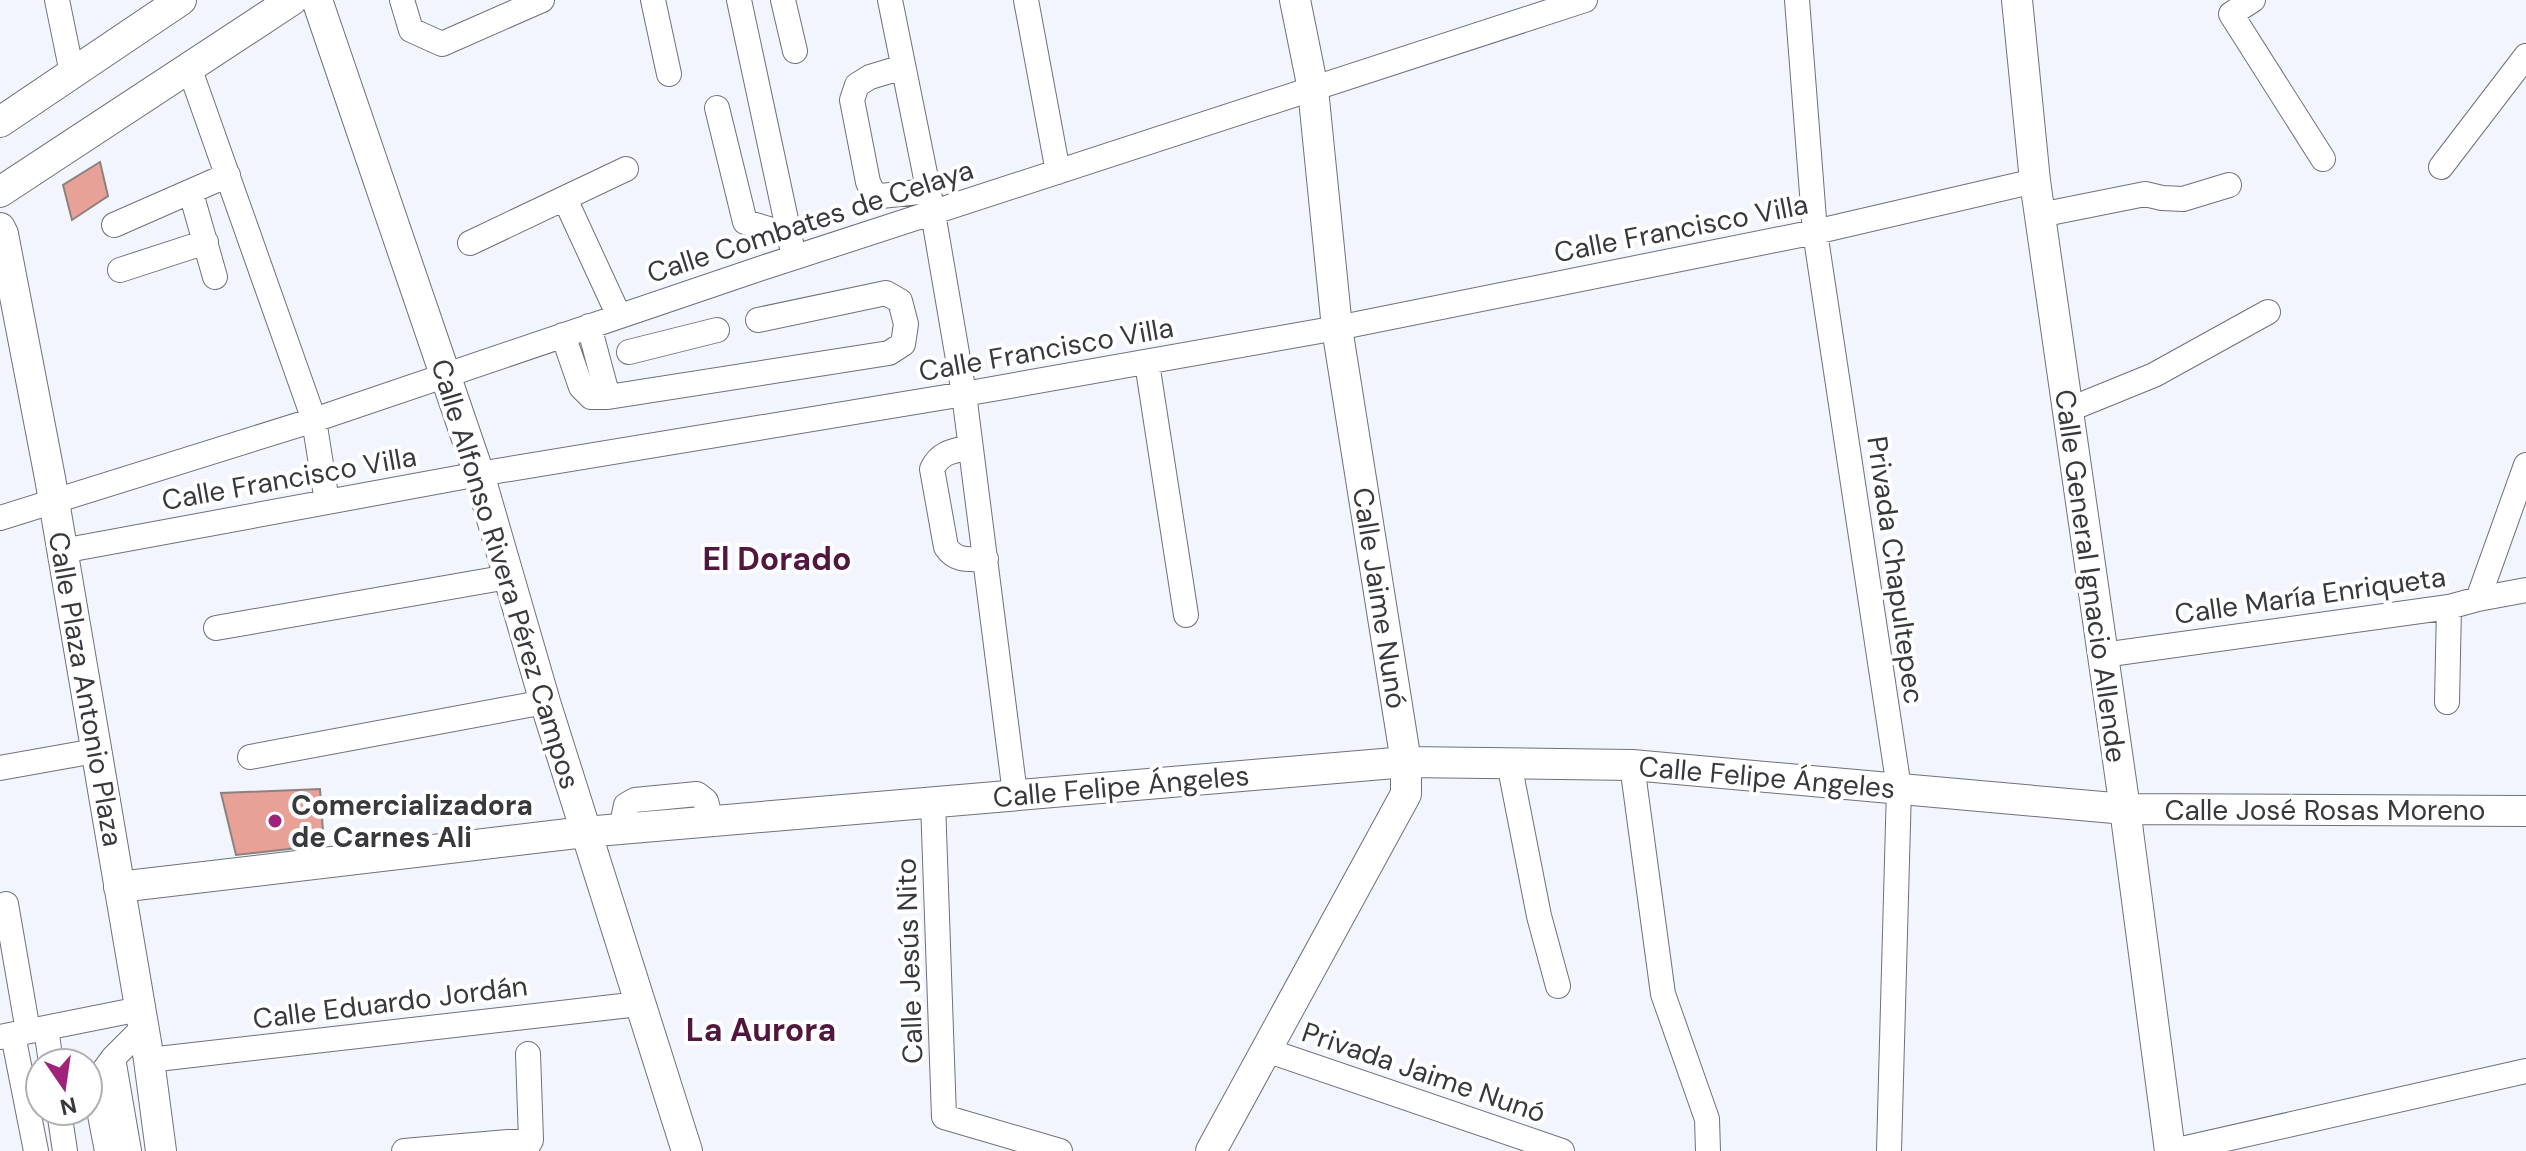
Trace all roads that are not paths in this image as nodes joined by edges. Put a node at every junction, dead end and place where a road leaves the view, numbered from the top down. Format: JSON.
{"nodes":[{"id":1,"x":57,"y":0,"type":"edge"},
{"id":2,"x":181,"y":0,"type":"edge"},
{"id":3,"x":292,"y":0,"type":"edge"},
{"id":4,"x":317,"y":0,"type":"edge"},
{"id":5,"x":402,"y":0,"type":"edge"},
{"id":6,"x":653,"y":0,"type":"edge"},
{"id":7,"x":739,"y":0,"type":"edge"},
{"id":8,"x":783,"y":0,"type":"edge"},
{"id":9,"x":890,"y":0,"type":"edge"},
{"id":10,"x":1026,"y":0,"type":"edge"},
{"id":11,"x":1295,"y":0,"type":"edge"},
{"id":12,"x":1585,"y":0,"type":"edge"},
{"id":13,"x":1797,"y":0,"type":"edge"},
{"id":14,"x":2017,"y":0,"type":"edge"},
{"id":15,"x":2253,"y":0,"type":"edge"},
{"id":16,"x":527,"y":2,"type":"edge"},
{"id":17,"x":795,"y":51,"type":"dead end"},
{"id":18,"x":2526,"y":56,"type":"edge"},
{"id":19,"x":189,"y":67,"type":"junction"},
{"id":20,"x":903,"y":67,"type":"junction"},
{"id":21,"x":72,"y":73,"type":"junction"},
{"id":22,"x":669,"y":74,"type":"dead end"},
{"id":23,"x":1313,"y":89,"type":"junction"},
{"id":24,"x":717,"y":108,"type":"dead end"},
{"id":25,"x":0,"y":122,"type":"edge"},
{"id":26,"x":2323,"y":159,"type":"dead end"},
{"id":27,"x":2441,"y":167,"type":"dead end"},
{"id":28,"x":626,"y":169,"type":"dead end"},
{"id":29,"x":1058,"y":172,"type":"junction"},
{"id":30,"x":228,"y":175,"type":"junction"},
{"id":31,"x":2035,"y":181,"type":"junction"},
{"id":32,"x":2229,"y":185,"type":"dead end"},
{"id":33,"x":0,"y":192,"type":"edge"},
{"id":34,"x":191,"y":193,"type":"junction"},
{"id":35,"x":565,"y":199,"type":"junction"},
{"id":36,"x":930,"y":202,"type":"junction"},
{"id":37,"x":2040,"y":215,"type":"junction"},
{"id":38,"x":114,"y":225,"type":"dead end"},
{"id":39,"x":0,"y":228,"type":"edge"},
{"id":40,"x":1815,"y":232,"type":"junction"},
{"id":41,"x":206,"y":242,"type":"junction"},
{"id":42,"x":470,"y":243,"type":"dead end"},
{"id":43,"x":792,"y":246,"type":"junction"},
{"id":44,"x":120,"y":270,"type":"dead end"},
{"id":45,"x":215,"y":277,"type":"dead end"},
{"id":46,"x":676,"y":297,"type":"junction"},
{"id":47,"x":2268,"y":312,"type":"dead end"},
{"id":48,"x":619,"y":316,"type":"junction"},
{"id":49,"x":758,"y":320,"type":"dead end"},
{"id":50,"x":1337,"y":328,"type":"junction"},
{"id":51,"x":717,"y":330,"type":"dead end"},
{"id":52,"x":592,"y":337,"type":"junction"},
{"id":53,"x":685,"y":337,"type":"junction"},
{"id":54,"x":566,"y":346,"type":"junction"},
{"id":55,"x":629,"y":352,"type":"dead end"},
{"id":56,"x":1147,"y":363,"type":"junction"},
{"id":57,"x":446,"y":375,"type":"junction"},
{"id":58,"x":964,"y":394,"type":"junction"},
{"id":59,"x":608,"y":397,"type":"junction"},
{"id":60,"x":2068,"y":410,"type":"junction"},
{"id":61,"x":314,"y":420,"type":"junction"},
{"id":62,"x":970,"y":447,"type":"junction"},
{"id":63,"x":2526,"y":465,"type":"edge"},
{"id":64,"x":479,"y":474,"type":"junction"},
{"id":65,"x":54,"y":500,"type":"junction"},
{"id":66,"x":327,"y":502,"type":"junction"},
{"id":67,"x":0,"y":518,"type":"edge"},
{"id":68,"x":62,"y":551,"type":"junction"},
{"id":69,"x":986,"y":559,"type":"junction"},
{"id":70,"x":508,"y":577,"type":"junction"},
{"id":71,"x":2526,"y":590,"type":"edge"},
{"id":72,"x":2478,"y":599,"type":"junction"},
{"id":73,"x":2449,"y":607,"type":"junction"},
{"id":74,"x":1186,"y":615,"type":"dead end"},
{"id":75,"x":216,"y":628,"type":"dead end"},
{"id":76,"x":2103,"y":655,"type":"junction"},
{"id":77,"x":545,"y":702,"type":"junction"},
{"id":78,"x":2447,"y":702,"type":"dead end"},
{"id":79,"x":95,"y":751,"type":"junction"},
{"id":80,"x":250,"y":757,"type":"dead end"},
{"id":81,"x":1406,"y":762,"type":"junction"},
{"id":82,"x":1509,"y":763,"type":"junction"},
{"id":83,"x":1632,"y":765,"type":"junction"},
{"id":84,"x":0,"y":768,"type":"edge"},
{"id":85,"x":1899,"y":788,"type":"junction"},
{"id":86,"x":1015,"y":794,"type":"junction"},
{"id":87,"x":933,"y":802,"type":"junction"},
{"id":88,"x":2125,"y":809,"type":"junction"},
{"id":89,"x":2526,"y":811,"type":"edge"},
{"id":90,"x":585,"y":832,"type":"junction"},
{"id":91,"x":119,"y":887,"type":"junction"},
{"id":92,"x":6,"y":904,"type":"dead end"},
{"id":93,"x":1558,"y":986,"type":"dead end"},
{"id":94,"x":639,"y":1004,"type":"junction"},
{"id":95,"x":142,"y":1018,"type":"junction"},
{"id":96,"x":22,"y":1033,"type":"edge"},
{"id":97,"x":1266,"y":1050,"type":"junction"},
{"id":98,"x":528,"y":1054,"type":"dead end"},
{"id":99,"x":113,"y":1058,"type":"junction"},
{"id":100,"x":149,"y":1060,"type":"junction"},
{"id":101,"x":2526,"y":1071,"type":"edge"},
{"id":102,"x":34,"y":1127,"type":"edge"},
{"id":103,"x":61,"y":1127,"type":"edge"},
{"id":104,"x":528,"y":1145,"type":"edge"},
{"id":105,"x":36,"y":1151,"type":"edge"},
{"id":106,"x":65,"y":1151,"type":"edge"},
{"id":107,"x":107,"y":1151,"type":"edge"},
{"id":108,"x":129,"y":1151,"type":"edge"},
{"id":109,"x":161,"y":1151,"type":"edge"},
{"id":110,"x":404,"y":1151,"type":"edge"},
{"id":111,"x":687,"y":1151,"type":"edge"},
{"id":112,"x":1060,"y":1151,"type":"edge"},
{"id":113,"x":1211,"y":1151,"type":"edge"},
{"id":114,"x":1562,"y":1151,"type":"edge"},
{"id":115,"x":1708,"y":1151,"type":"edge"},
{"id":116,"x":1889,"y":1151,"type":"edge"},
{"id":117,"x":2171,"y":1151,"type":"edge"}],
"edges":[{"from":1,"to":21,"type":"street"},
{"from":2,"to":21,"type":"main road"},
{"from":3,"to":19,"type":"main road"},
{"from":4,"to":57,"type":"main road","name":"Calle Alfonso Rivera Pérez Campos"},
{"from":5,"to":16,"type":"street"},
{"from":6,"to":22,"type":"street"},
{"from":7,"to":43,"type":"street"},
{"from":8,"to":17,"type":"street"},
{"from":9,"to":20,"type":"street"},
{"from":10,"to":29,"type":"street"},
{"from":11,"to":23,"type":"main road","name":"Calle Jaime Nunó"},
{"from":12,"to":23,"type":"street","name":"Calle Combates de Celaya"},
{"from":13,"to":40,"type":"street","name":"Privada Chapultepec"},
{"from":14,"to":31,"type":"main road","name":"Calle General Ignacio Allende"},
{"from":15,"to":26,"type":"street"},
{"from":18,"to":27,"type":"street"},
{"from":19,"to":30,"type":"street"},
{"from":19,"to":33,"type":"main road"},
{"from":20,"to":36,"type":"street"},
{"from":20,"to":36,"type":"street"},
{"from":21,"to":25,"type":"main road"},
{"from":23,"to":29,"type":"street","name":"Calle Combates de Celaya"},
{"from":23,"to":50,"type":"main road","name":"Calle Jaime Nunó"},
{"from":24,"to":43,"type":"street"},
{"from":28,"to":35,"type":"street"},
{"from":29,"to":36,"type":"street","name":"Calle Combates de Celaya"},
{"from":30,"to":34,"type":"street"},
{"from":30,"to":61,"type":"street"},
{"from":31,"to":37,"type":"main road","name":"Calle General Ignacio Allende"},
{"from":31,"to":40,"type":"street","name":"Calle Francisco Villa"},
{"from":32,"to":37,"type":"street"},
{"from":34,"to":38,"type":"street"},
{"from":34,"to":41,"type":"street"},
{"from":35,"to":42,"type":"street"},
{"from":35,"to":48,"type":"street"},
{"from":36,"to":43,"type":"street","name":"Calle Combates de Celaya"},
{"from":36,"to":58,"type":"street"},
{"from":37,"to":60,"type":"main road","name":"Calle General Ignacio Allende"},
{"from":39,"to":65,"type":"main road","name":"Calle Plaza Antonio Plaza"},
{"from":40,"to":50,"type":"street","name":"Calle Francisco Villa"},
{"from":40,"to":85,"type":"street","name":"Privada Chapultepec"},
{"from":41,"to":44,"type":"street"},
{"from":41,"to":45,"type":"street"},
{"from":43,"to":46,"type":"street","name":"Calle Combates de Celaya"},
{"from":46,"to":48,"type":"street","name":"Calle Combates de Celaya"},
{"from":46,"to":53,"type":"street"},
{"from":47,"to":60,"type":"street"},
{"from":48,"to":52,"type":"street","name":"Calle Combates de Celaya"},
{"from":49,"to":59,"type":"street"},
{"from":50,"to":56,"type":"street","name":"Calle Francisco Villa"},
{"from":50,"to":81,"type":"main road","name":"Calle Jaime Nunó"},
{"from":51,"to":53,"type":"street"},
{"from":52,"to":54,"type":"street","name":"Calle Combates de Celaya"},
{"from":52,"to":59,"type":"street"},
{"from":53,"to":55,"type":"street"},
{"from":54,"to":57,"type":"street","name":"Calle Combates de Celaya"},
{"from":54,"to":59,"type":"street"},
{"from":56,"to":58,"type":"street","name":"Calle Francisco Villa"},
{"from":56,"to":74,"type":"street"},
{"from":57,"to":61,"type":"street","name":"Calle Combates de Celaya"},
{"from":57,"to":64,"type":"main road","name":"Calle Alfonso Rivera Pérez Campos"},
{"from":58,"to":62,"type":"street"},
{"from":58,"to":64,"type":"street","name":"Calle Francisco Villa"},
{"from":60,"to":76,"type":"main road","name":"Calle General Ignacio Allende"},
{"from":61,"to":65,"type":"street","name":"Calle Combates de Celaya"},
{"from":61,"to":66,"type":"street"},
{"from":62,"to":69,"type":"street"},
{"from":62,"to":69,"type":"street"},
{"from":63,"to":72,"type":"street"},
{"from":64,"to":66,"type":"street","name":"Calle Francisco Villa"},
{"from":64,"to":70,"type":"main road","name":"Calle Alfonso Rivera Pérez Campos"},
{"from":65,"to":67,"type":"street","name":"Calle Combates de Celaya"},
{"from":65,"to":68,"type":"main road","name":"Calle Plaza Antonio Plaza"},
{"from":66,"to":68,"type":"street","name":"Calle Francisco Villa"},
{"from":68,"to":79,"type":"main road","name":"Calle Plaza Antonio Plaza"},
{"from":69,"to":86,"type":"street"},
{"from":70,"to":75,"type":"street"},
{"from":70,"to":77,"type":"main road","name":"Calle Alfonso Rivera Pérez Campos"},
{"from":71,"to":72,"type":"street","name":"Calle María Enriqueta"},
{"from":72,"to":73,"type":"street","name":"Calle María Enriqueta"},
{"from":73,"to":76,"type":"street","name":"Calle María Enriqueta"},
{"from":73,"to":78,"type":"street"},
{"from":76,"to":88,"type":"main road","name":"Calle General Ignacio Allende"},
{"from":77,"to":80,"type":"street"},
{"from":77,"to":90,"type":"main road","name":"Calle Alfonso Rivera Pérez Campos"},
{"from":79,"to":84,"type":"street"},
{"from":79,"to":91,"type":"main road","name":"Calle Plaza Antonio Plaza"},
{"from":81,"to":82,"type":"main road","name":"Calle Felipe Ángeles"},
{"from":81,"to":86,"type":"main road","name":"Calle Felipe Ángeles"},
{"from":81,"to":97,"type":"main road","name":"Calle Jaime Nunó"},
{"from":82,"to":83,"type":"main road","name":"Calle Felipe Ángeles"},
{"from":82,"to":93,"type":"street"},
{"from":83,"to":85,"type":"main road","name":"Calle Felipe Ángeles"},
{"from":83,"to":115,"type":"street"},
{"from":85,"to":88,"type":"main road","name":"Calle Felipe Ángeles"},
{"from":85,"to":116,"type":"street","name":"Privada Chapultepec"},
{"from":86,"to":87,"type":"main road","name":"Calle Felipe Ángeles"},
{"from":87,"to":90,"type":"main road","name":"Calle Felipe Ángeles"},
{"from":87,"to":112,"type":"street","name":"Calle Jesús Nito"},
{"from":88,"to":89,"type":"main road","name":"Calle José Rosas Moreno"},
{"from":88,"to":117,"type":"main road","name":"Calle General Ignacio Allende"},
{"from":90,"to":91,"type":"main road","name":"Calle Felipe Ángeles"},
{"from":90,"to":94,"type":"main road","name":"Calle Alfonso Rivera Pérez Campos"},
{"from":91,"to":95,"type":"main road","name":"Calle Plaza Antonio Plaza"},
{"from":92,"to":96,"type":"street"},
{"from":94,"to":100,"type":"street","name":"Calle Eduardo Jordán"},
{"from":94,"to":111,"type":"main road","name":"Calle Alfonso Rivera Pérez Campos"},
{"from":95,"to":96,"type":"street"},
{"from":95,"to":99,"type":"street"},
{"from":95,"to":100,"type":"main road","name":"Calle Plaza Antonio Plaza"},
{"from":97,"to":113,"type":"main road","name":"Calle Jaime Nunó"},
{"from":97,"to":114,"type":"street","name":"Privada Jaime Nunó"},
{"from":98,"to":104,"type":"street"},
{"from":99,"to":107,"type":"street"},
{"from":99,"to":108,"type":"street"},
{"from":100,"to":109,"type":"main road","name":"Calle Plaza Antonio Plaza"},
{"from":101,"to":117,"type":"street"},
{"from":102,"to":105,"type":"street"},
{"from":103,"to":106,"type":"street"},
{"from":104,"to":110,"type":"street"}]}
